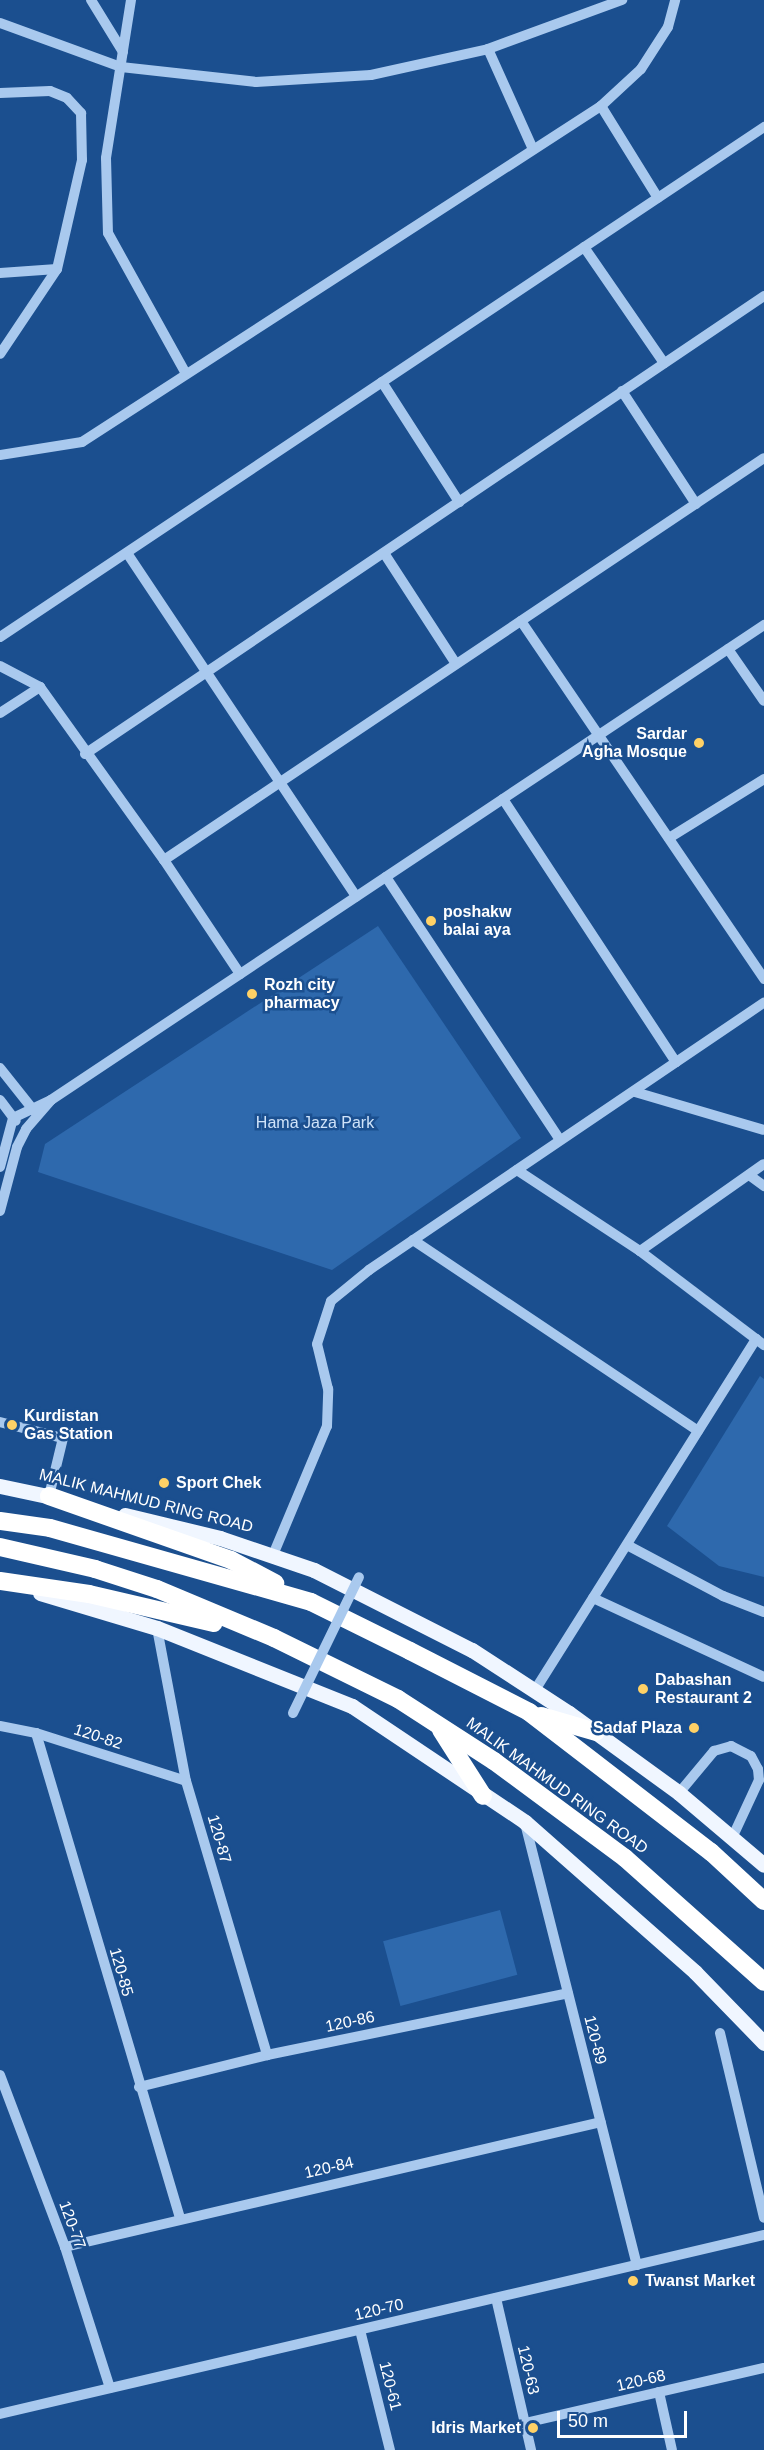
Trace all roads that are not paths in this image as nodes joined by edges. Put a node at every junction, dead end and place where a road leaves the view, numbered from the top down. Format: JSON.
{"nodes":[{"id":1,"x":91,"y":0,"type":"edge"},
{"id":2,"x":130,"y":0,"type":"edge"},
{"id":3,"x":622,"y":0,"type":"edge"},
{"id":4,"x":675,"y":0,"type":"edge"},
{"id":5,"x":0,"y":24,"type":"edge"},
{"id":6,"x":488,"y":49,"type":"junction"},
{"id":7,"x":123,"y":52,"type":"junction"},
{"id":8,"x":121,"y":67,"type":"junction"},
{"id":9,"x":0,"y":93,"type":"edge"},
{"id":10,"x":601,"y":106,"type":"junction"},
{"id":11,"x":764,"y":127,"type":"edge"},
{"id":12,"x":533,"y":149,"type":"junction"},
{"id":13,"x":658,"y":198,"type":"junction"},
{"id":14,"x":584,"y":247,"type":"junction"},
{"id":15,"x":57,"y":269,"type":"junction"},
{"id":16,"x":0,"y":273,"type":"edge"},
{"id":17,"x":764,"y":296,"type":"edge"},
{"id":18,"x":0,"y":354,"type":"edge"},
{"id":19,"x":664,"y":363,"type":"junction"},
{"id":20,"x":186,"y":374,"type":"junction"},
{"id":21,"x":382,"y":382,"type":"junction"},
{"id":22,"x":622,"y":391,"type":"junction"},
{"id":23,"x":1,"y":458,"type":"edge"},
{"id":24,"x":764,"y":458,"type":"edge"},
{"id":25,"x":459,"y":502,"type":"junction"},
{"id":26,"x":696,"y":504,"type":"junction"},
{"id":27,"x":127,"y":552,"type":"junction"},
{"id":28,"x":384,"y":552,"type":"junction"},
{"id":29,"x":520,"y":621,"type":"junction"},
{"id":30,"x":764,"y":625,"type":"edge"},
{"id":31,"x":0,"y":637,"type":"edge"},
{"id":32,"x":728,"y":649,"type":"junction"},
{"id":33,"x":456,"y":664,"type":"junction"},
{"id":34,"x":0,"y":666,"type":"edge"},
{"id":35,"x":206,"y":672,"type":"junction"},
{"id":36,"x":40,"y":687,"type":"junction"},
{"id":37,"x":764,"y":701,"type":"edge"},
{"id":38,"x":0,"y":713,"type":"edge"},
{"id":39,"x":598,"y":735,"type":"junction"},
{"id":40,"x":85,"y":754,"type":"junction"},
{"id":41,"x":764,"y":779,"type":"edge"},
{"id":42,"x":280,"y":783,"type":"junction"},
{"id":43,"x":503,"y":799,"type":"junction"},
{"id":44,"x":669,"y":838,"type":"junction"},
{"id":45,"x":164,"y":860,"type":"junction"},
{"id":46,"x":386,"y":877,"type":"junction"},
{"id":47,"x":356,"y":897,"type":"junction"},
{"id":48,"x":240,"y":974,"type":"junction"},
{"id":49,"x":764,"y":979,"type":"edge"},
{"id":50,"x":764,"y":1003,"type":"edge"},
{"id":51,"x":676,"y":1062,"type":"junction"},
{"id":52,"x":0,"y":1068,"type":"edge"},
{"id":53,"x":634,"y":1092,"type":"junction"},
{"id":54,"x":0,"y":1100,"type":"edge"},
{"id":55,"x":51,"y":1100,"type":"junction"},
{"id":56,"x":31,"y":1107,"type":"junction"},
{"id":57,"x":39,"y":1117,"type":"junction"},
{"id":58,"x":13,"y":1118,"type":"junction"},
{"id":59,"x":26,"y":1129,"type":"junction"},
{"id":60,"x":764,"y":1130,"type":"edge"},
{"id":61,"x":560,"y":1140,"type":"junction"},
{"id":62,"x":764,"y":1164,"type":"edge"},
{"id":63,"x":0,"y":1167,"type":"edge"},
{"id":64,"x":517,"y":1170,"type":"junction"},
{"id":65,"x":749,"y":1175,"type":"junction"},
{"id":66,"x":764,"y":1186,"type":"edge"},
{"id":67,"x":0,"y":1211,"type":"edge"},
{"id":68,"x":413,"y":1240,"type":"junction"},
{"id":69,"x":640,"y":1251,"type":"junction"},
{"id":70,"x":760,"y":1342,"type":"edge"},
{"id":71,"x":0,"y":1422,"type":"edge"},
{"id":72,"x":698,"y":1431,"type":"junction"},
{"id":73,"x":0,"y":1486,"type":"edge"},
{"id":74,"x":49,"y":1496,"type":"junction"},
{"id":75,"x":0,"y":1521,"type":"edge"},
{"id":76,"x":627,"y":1545,"type":"junction"},
{"id":77,"x":0,"y":1547,"type":"edge"},
{"id":78,"x":273,"y":1555,"type":"junction"},
{"id":79,"x":359,"y":1576,"type":"dead end"},
{"id":80,"x":0,"y":1581,"type":"edge"},
{"id":81,"x":593,"y":1598,"type":"junction"},
{"id":82,"x":311,"y":1602,"type":"junction"},
{"id":83,"x":764,"y":1612,"type":"edge"},
{"id":84,"x":157,"y":1628,"type":"junction"},
{"id":85,"x":274,"y":1638,"type":"junction"},
{"id":86,"x":764,"y":1677,"type":"edge"},
{"id":87,"x":535,"y":1690,"type":"junction"},
{"id":88,"x":529,"y":1712,"type":"junction"},
{"id":89,"x":293,"y":1713,"type":"dead end"},
{"id":90,"x":0,"y":1726,"type":"edge"},
{"id":91,"x":439,"y":1726,"type":"junction"},
{"id":92,"x":596,"y":1732,"type":"junction"},
{"id":93,"x":36,"y":1733,"type":"junction"},
{"id":94,"x":186,"y":1781,"type":"junction"},
{"id":95,"x":679,"y":1793,"type":"junction"},
{"id":96,"x":483,"y":1796,"type":"junction"},
{"id":97,"x":525,"y":1822,"type":"junction"},
{"id":98,"x":733,"y":1836,"type":"junction"},
{"id":99,"x":764,"y":1865,"type":"edge"},
{"id":100,"x":764,"y":1901,"type":"edge"},
{"id":101,"x":764,"y":1982,"type":"edge"},
{"id":102,"x":568,"y":1993,"type":"junction"},
{"id":103,"x":720,"y":2033,"type":"dead end"},
{"id":104,"x":764,"y":2043,"type":"edge"},
{"id":105,"x":267,"y":2055,"type":"junction"},
{"id":106,"x":0,"y":2075,"type":"edge"},
{"id":107,"x":139,"y":2087,"type":"junction"},
{"id":108,"x":601,"y":2122,"type":"junction"},
{"id":109,"x":180,"y":2218,"type":"junction"},
{"id":110,"x":764,"y":2218,"type":"edge"},
{"id":111,"x":764,"y":2235,"type":"edge"},
{"id":112,"x":65,"y":2247,"type":"junction"},
{"id":113,"x":637,"y":2265,"type":"junction"},
{"id":114,"x":496,"y":2298,"type":"junction"},
{"id":115,"x":360,"y":2330,"type":"junction"},
{"id":116,"x":764,"y":2368,"type":"edge"},
{"id":117,"x":110,"y":2388,"type":"junction"},
{"id":118,"x":659,"y":2392,"type":"junction"},
{"id":119,"x":0,"y":2414,"type":"edge"},
{"id":120,"x":525,"y":2423,"type":"junction"},
{"id":121,"x":390,"y":2450,"type":"edge"},
{"id":122,"x":531,"y":2450,"type":"edge"},
{"id":123,"x":672,"y":2450,"type":"edge"}],
"edges":[{"from":1,"to":7,"type":"street"},
{"from":2,"to":7,"type":"street"},
{"from":3,"to":6,"type":"street"},
{"from":4,"to":10,"type":"street"},
{"from":5,"to":8,"type":"street"},
{"from":6,"to":8,"type":"street"},
{"from":6,"to":12,"type":"street"},
{"from":7,"to":8,"type":"street"},
{"from":8,"to":20,"type":"street"},
{"from":9,"to":15,"type":"street"},
{"from":10,"to":12,"type":"street"},
{"from":10,"to":13,"type":"street"},
{"from":11,"to":13,"type":"street"},
{"from":12,"to":20,"type":"street"},
{"from":13,"to":14,"type":"street"},
{"from":14,"to":19,"type":"street"},
{"from":14,"to":21,"type":"street"},
{"from":15,"to":16,"type":"street"},
{"from":15,"to":18,"type":"street"},
{"from":17,"to":19,"type":"street"},
{"from":19,"to":22,"type":"street"},
{"from":20,"to":23,"type":"street"},
{"from":21,"to":25,"type":"street"},
{"from":21,"to":27,"type":"street"},
{"from":22,"to":25,"type":"street"},
{"from":22,"to":26,"type":"street"},
{"from":24,"to":26,"type":"street"},
{"from":25,"to":28,"type":"street"},
{"from":26,"to":29,"type":"street"},
{"from":27,"to":31,"type":"street"},
{"from":27,"to":35,"type":"street"},
{"from":28,"to":33,"type":"street"},
{"from":28,"to":35,"type":"street"},
{"from":29,"to":33,"type":"street"},
{"from":29,"to":39,"type":"street"},
{"from":30,"to":32,"type":"street"},
{"from":32,"to":37,"type":"street"},
{"from":32,"to":39,"type":"street"},
{"from":33,"to":42,"type":"street"},
{"from":34,"to":36,"type":"street"},
{"from":35,"to":40,"type":"street"},
{"from":35,"to":42,"type":"street"},
{"from":36,"to":38,"type":"street"},
{"from":36,"to":40,"type":"street"},
{"from":39,"to":43,"type":"street"},
{"from":39,"to":44,"type":"street"},
{"from":40,"to":45,"type":"street"},
{"from":41,"to":44,"type":"street"},
{"from":42,"to":45,"type":"street"},
{"from":42,"to":47,"type":"street"},
{"from":43,"to":46,"type":"street"},
{"from":43,"to":51,"type":"street"},
{"from":44,"to":49,"type":"street"},
{"from":45,"to":48,"type":"street"},
{"from":46,"to":47,"type":"street"},
{"from":46,"to":61,"type":"street"},
{"from":47,"to":48,"type":"street"},
{"from":48,"to":55,"type":"street"},
{"from":50,"to":51,"type":"street"},
{"from":51,"to":53,"type":"street"},
{"from":52,"to":56,"type":"street"},
{"from":53,"to":60,"type":"street"},
{"from":53,"to":61,"type":"street"},
{"from":54,"to":58,"type":"street"},
{"from":55,"to":56,"type":"street"},
{"from":55,"to":57,"type":"street"},
{"from":56,"to":57,"type":"street"},
{"from":56,"to":58,"type":"street"},
{"from":57,"to":59,"type":"street"},
{"from":58,"to":59,"type":"street"},
{"from":58,"to":63,"type":"street"},
{"from":59,"to":67,"type":"street"},
{"from":61,"to":64,"type":"street"},
{"from":62,"to":65,"type":"street"},
{"from":64,"to":68,"type":"street"},
{"from":64,"to":69,"type":"street"},
{"from":65,"to":66,"type":"street"},
{"from":65,"to":69,"type":"street"},
{"from":68,"to":72,"type":"street"},
{"from":68,"to":78,"type":"street"},
{"from":69,"to":70,"type":"street"},
{"from":70,"to":72,"type":"street"},
{"from":71,"to":74,"type":"street"},
{"from":72,"to":76,"type":"street"},
{"from":73,"to":74,"type":"main road","name":"MALIK MAHMUD RING ROAD"},
{"from":74,"to":78,"type":"main road","name":"MALIK MAHMUD RING ROAD"},
{"from":74,"to":82,"type":"highway"},
{"from":75,"to":82,"type":"highway"},
{"from":76,"to":81,"type":"street"},
{"from":76,"to":83,"type":"street"},
{"from":77,"to":85,"type":"highway","name":"MALIK MAHMUD RING ROAD"},
{"from":78,"to":87,"type":"main road","name":"MALIK MAHMUD RING ROAD"},
{"from":79,"to":89,"type":"street","bridge":true},
{"from":80,"to":84,"type":"main road"},
{"from":80,"to":85,"type":"highway"},
{"from":81,"to":86,"type":"street"},
{"from":81,"to":87,"type":"street"},
{"from":82,"to":88,"type":"highway"},
{"from":84,"to":94,"type":"street","name":"120-87"},
{"from":84,"to":96,"type":"main road"},
{"from":85,"to":91,"type":"highway","name":"MALIK MAHMUD RING ROAD"},
{"from":87,"to":92,"type":"main road","name":"MALIK MAHMUD RING ROAD"},
{"from":88,"to":92,"type":"highway"},
{"from":88,"to":100,"type":"highway"},
{"from":90,"to":93,"type":"street","name":"120-82"},
{"from":91,"to":96,"type":"highway"},
{"from":91,"to":101,"type":"highway","name":"MALIK MAHMUD RING ROAD"},
{"from":92,"to":95,"type":"main road","name":"MALIK MAHMUD RING ROAD"},
{"from":93,"to":94,"type":"street","name":"120-82"},
{"from":93,"to":107,"type":"street","name":"120-85"},
{"from":94,"to":105,"type":"street","name":"120-87"},
{"from":95,"to":98,"type":"main road","name":"MALIK MAHMUD RING ROAD"},
{"from":95,"to":98,"type":"street"},
{"from":96,"to":97,"type":"main road"},
{"from":97,"to":102,"type":"street","name":"120-89"},
{"from":97,"to":104,"type":"main road"},
{"from":98,"to":99,"type":"main road","name":"MALIK MAHMUD RING ROAD"},
{"from":102,"to":105,"type":"street","name":"120-86"},
{"from":102,"to":108,"type":"street","name":"120-89"},
{"from":103,"to":110,"type":"street"},
{"from":105,"to":107,"type":"street","name":"120-86"},
{"from":106,"to":112,"type":"street","name":"120-77"},
{"from":107,"to":109,"type":"street","name":"120-85"},
{"from":108,"to":109,"type":"street","name":"120-84"},
{"from":108,"to":113,"type":"street","name":"120-89"},
{"from":109,"to":112,"type":"street","name":"120-84"},
{"from":111,"to":113,"type":"street","name":"120-70"},
{"from":112,"to":117,"type":"street","name":"120-77"},
{"from":113,"to":114,"type":"street","name":"120-70"},
{"from":114,"to":115,"type":"street","name":"120-70"},
{"from":114,"to":120,"type":"street","name":"120-63"},
{"from":115,"to":117,"type":"street","name":"120-70"},
{"from":115,"to":121,"type":"street","name":"120-61"},
{"from":116,"to":118,"type":"street","name":"120-68"},
{"from":117,"to":119,"type":"street","name":"120-70"},
{"from":118,"to":120,"type":"street","name":"120-68"},
{"from":118,"to":123,"type":"street"},
{"from":120,"to":122,"type":"street","name":"120-63"}]}
